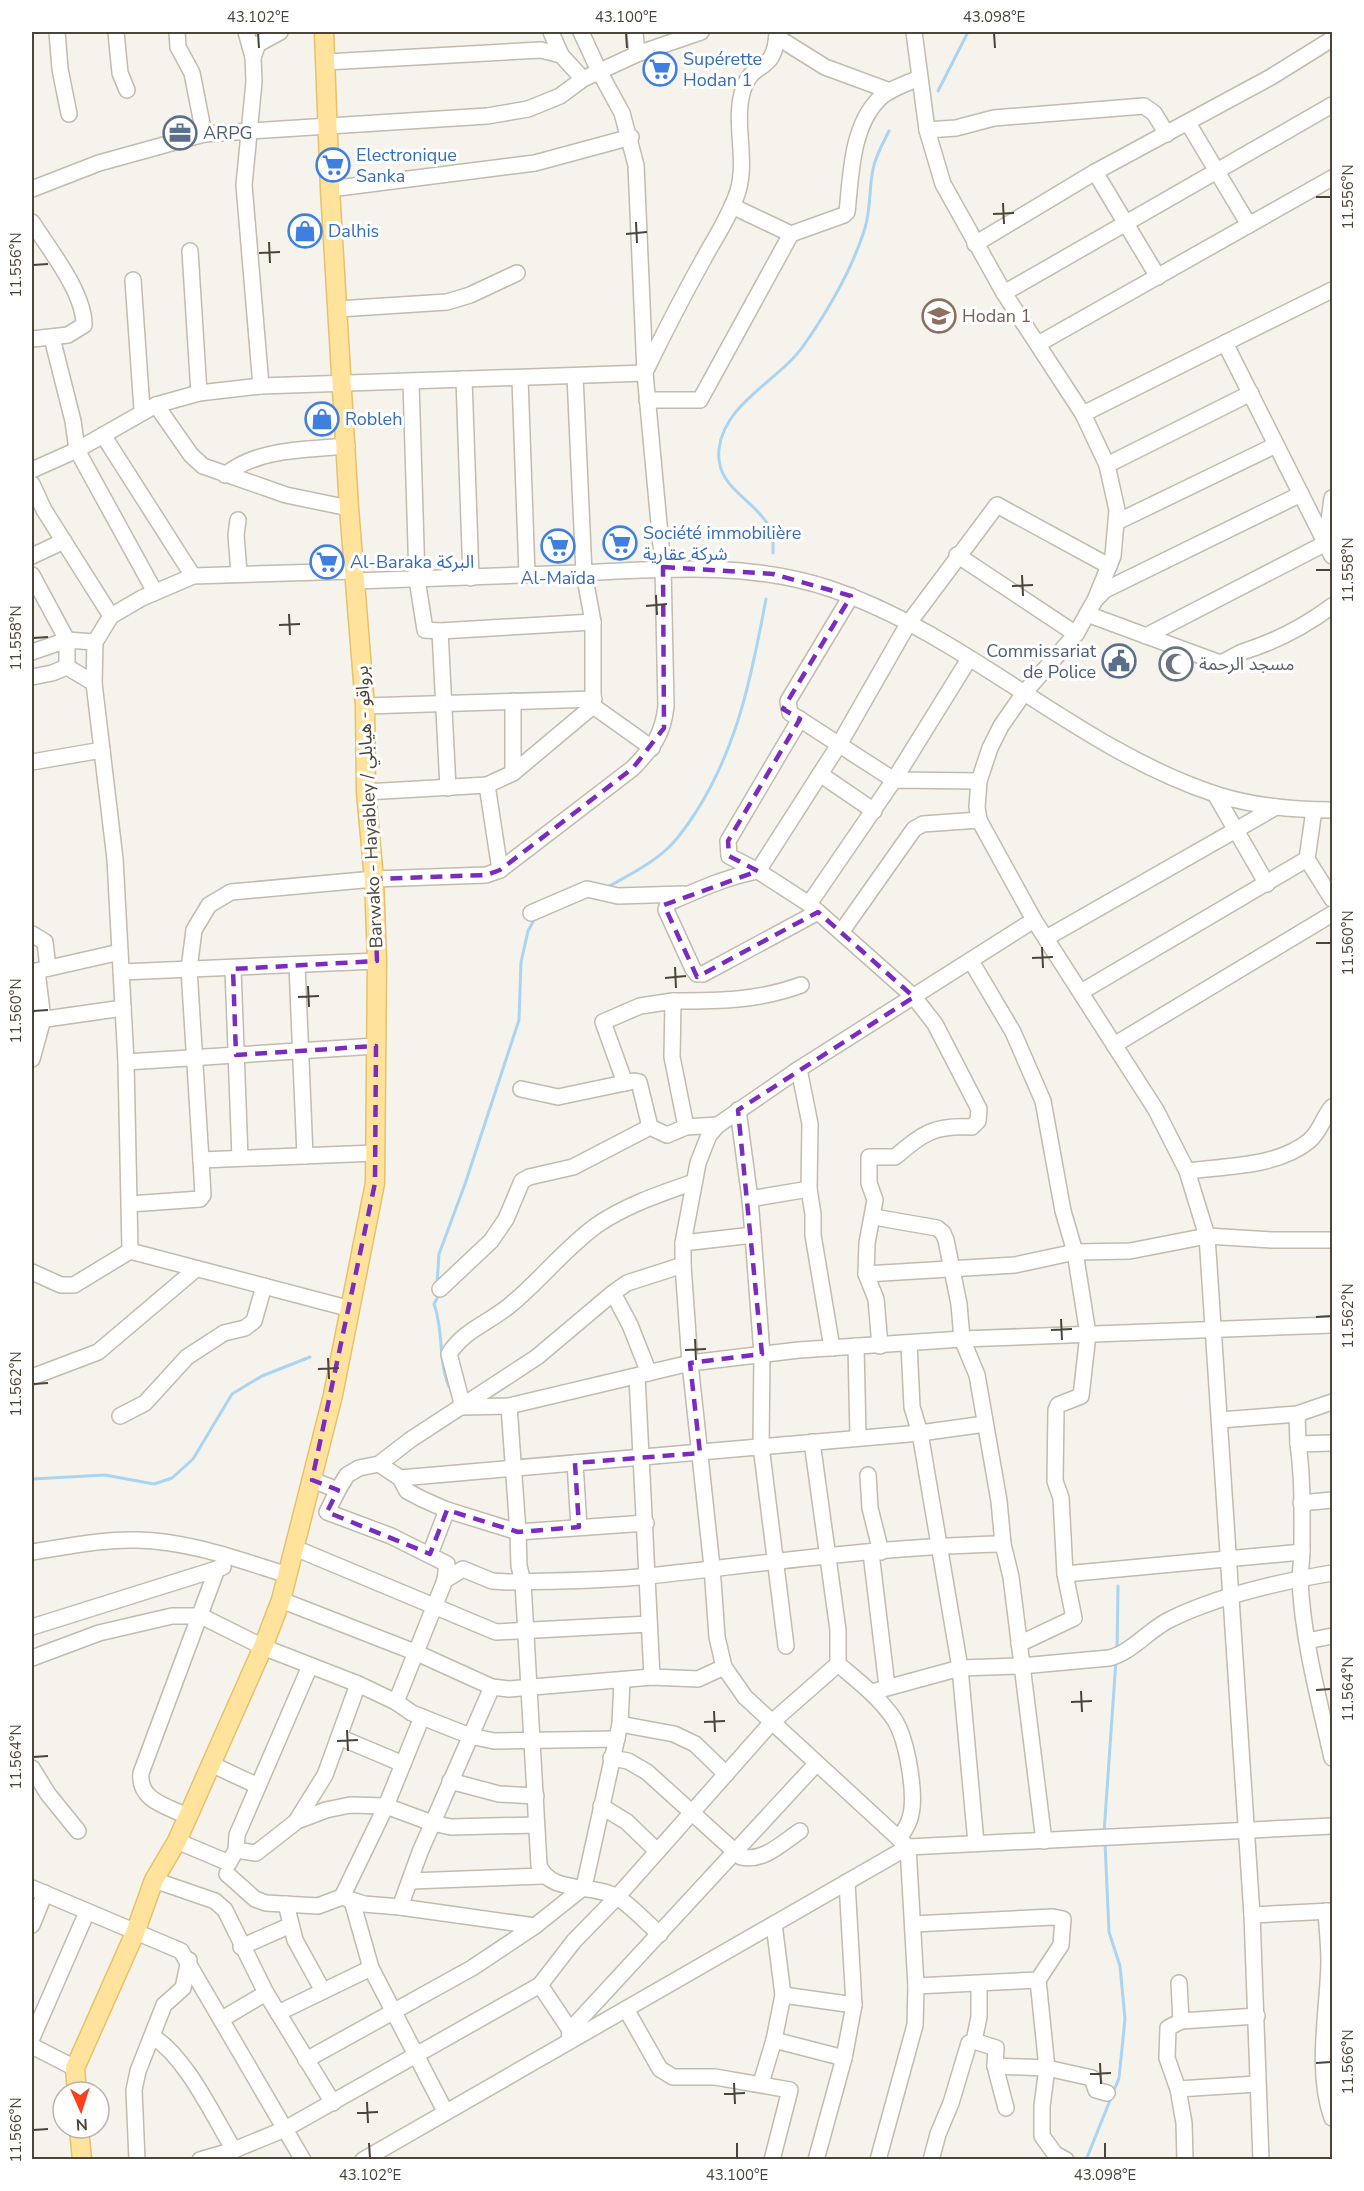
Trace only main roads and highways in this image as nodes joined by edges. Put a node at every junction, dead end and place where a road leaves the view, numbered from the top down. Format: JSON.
{"nodes":[{"id":1,"x":324,"y":32,"type":"edge"},
{"id":2,"x":76,"y":2080,"type":"edge"},
{"id":3,"x":81,"y":2140,"type":"edge"},
{"id":4,"x":82,"y":2160,"type":"edge"}],
"edges":[{"from":1,"to":2,"type":"main road","name":"Barwako - Hayabley / برواقو - هيابلي"},
{"from":3,"to":4,"type":"main road"}]}
